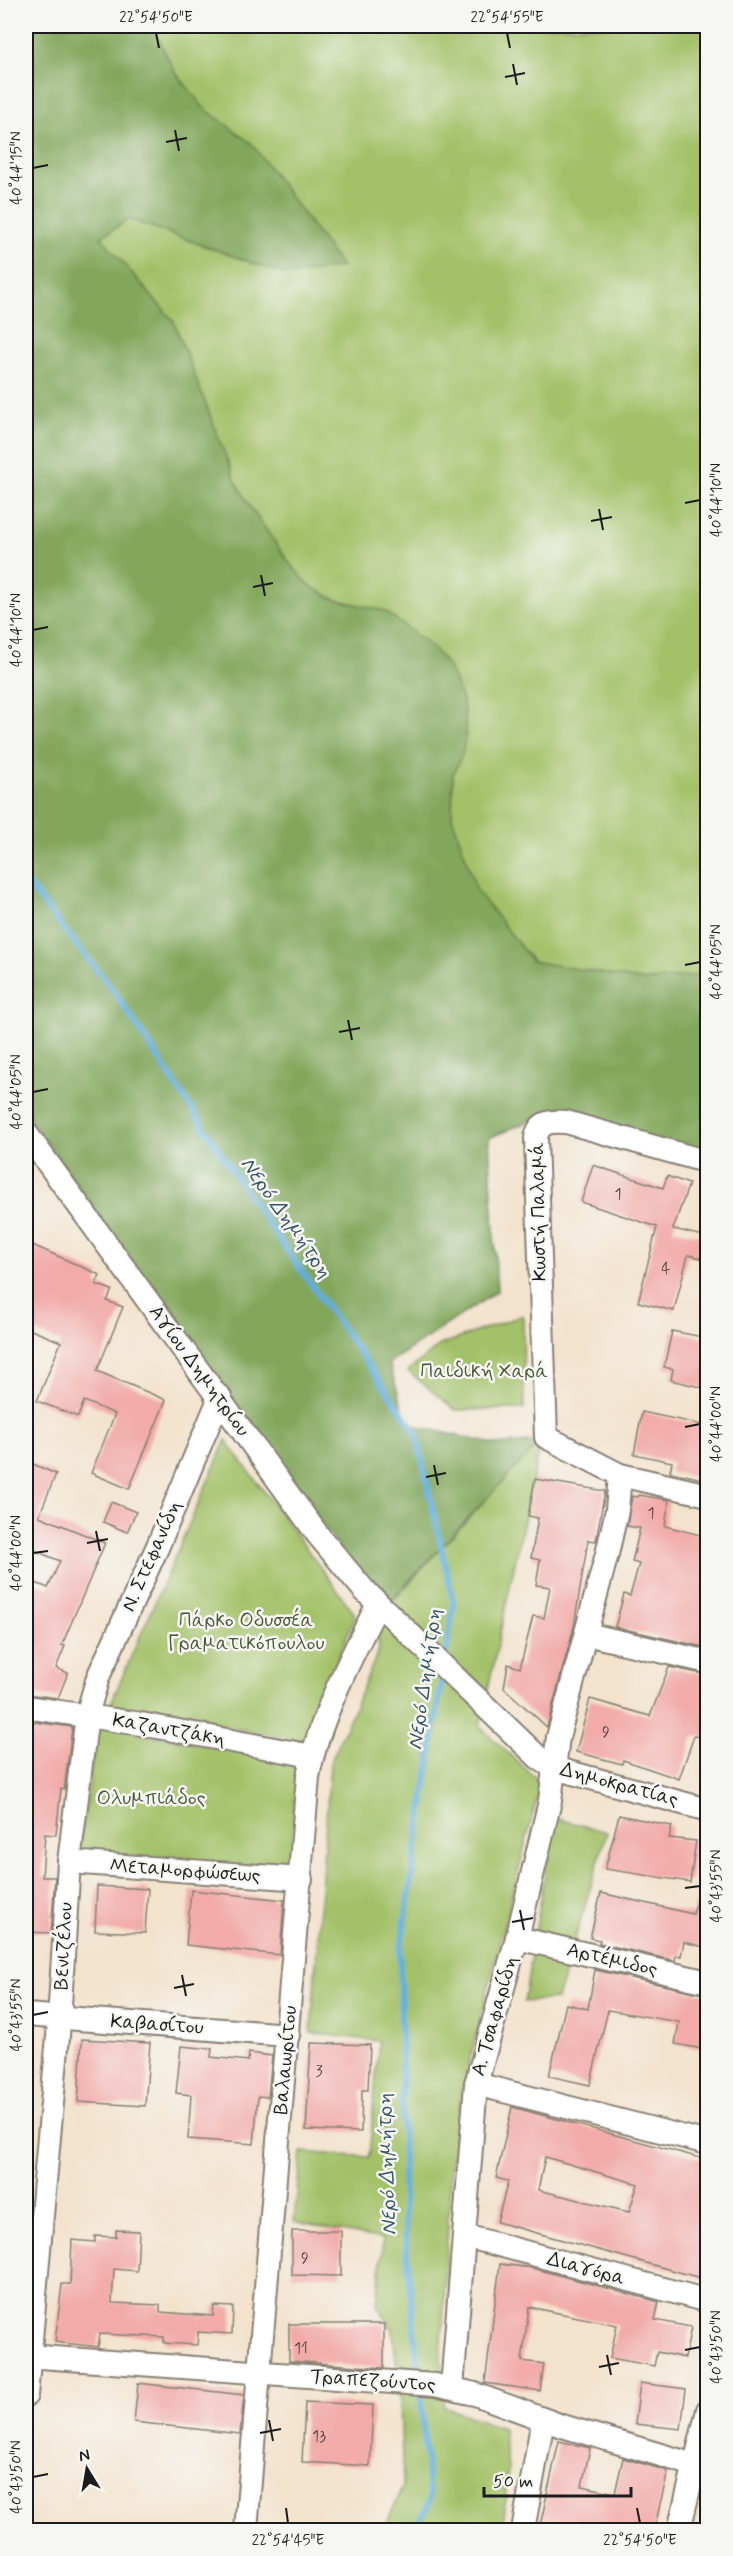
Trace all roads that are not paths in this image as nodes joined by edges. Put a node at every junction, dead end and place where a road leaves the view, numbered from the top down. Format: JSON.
{"nodes":[{"id":1,"x":26,"y":1132,"type":"edge"},
{"id":2,"x":708,"y":1162,"type":"edge"},
{"id":3,"x":220,"y":1397,"type":"junction"},
{"id":4,"x":620,"y":1475,"type":"junction"},
{"id":5,"x":708,"y":1495,"type":"edge"},
{"id":6,"x":378,"y":1604,"type":"junction"},
{"id":7,"x":586,"y":1634,"type":"junction"},
{"id":8,"x":708,"y":1662,"type":"edge"},
{"id":9,"x":26,"y":1707,"type":"edge"},
{"id":10,"x":87,"y":1715,"type":"junction"},
{"id":11,"x":312,"y":1756,"type":"junction"},
{"id":12,"x":554,"y":1768,"type":"junction"},
{"id":13,"x":708,"y":1810,"type":"edge"},
{"id":14,"x":69,"y":1862,"type":"junction"},
{"id":15,"x":301,"y":1879,"type":"junction"},
{"id":16,"x":517,"y":1938,"type":"junction"},
{"id":17,"x":708,"y":1982,"type":"edge"},
{"id":18,"x":26,"y":2015,"type":"edge"},
{"id":19,"x":59,"y":2018,"type":"junction"},
{"id":20,"x":288,"y":2035,"type":"junction"},
{"id":21,"x":476,"y":2084,"type":"junction"},
{"id":22,"x":708,"y":2143,"type":"edge"},
{"id":23,"x":465,"y":2236,"type":"junction"},
{"id":24,"x":708,"y":2301,"type":"edge"},
{"id":25,"x":27,"y":2356,"type":"edge"},
{"id":26,"x":258,"y":2373,"type":"junction"},
{"id":27,"x":444,"y":2386,"type":"junction"},
{"id":28,"x":26,"y":2395,"type":"edge"},
{"id":29,"x":708,"y":2410,"type":"edge"},
{"id":30,"x":543,"y":2420,"type":"junction"},
{"id":31,"x":702,"y":2467,"type":"edge"},
{"id":32,"x":246,"y":2530,"type":"edge"},
{"id":33,"x":524,"y":2530,"type":"edge"},
{"id":34,"x":679,"y":2530,"type":"edge"}],
"edges":[{"from":1,"to":3,"type":"street","name":"Αγίου Δημητρίου"},
{"from":2,"to":4,"type":"street","name":"Κωστή Παλαμά"},
{"from":3,"to":6,"type":"street","name":"Αγίου Δημητρίου"},
{"from":3,"to":10,"type":"street","name":"Ν. Στεφανίδη"},
{"from":4,"to":5,"type":"street"},
{"from":4,"to":7,"type":"street","name":"Α. Τσαφαρίδη"},
{"from":6,"to":11,"type":"street","name":"Βαλαωρίτου"},
{"from":6,"to":12,"type":"street","name":"Δημοκρατίας"},
{"from":7,"to":8,"type":"street"},
{"from":7,"to":12,"type":"street","name":"Α. Τσαφαρίδη"},
{"from":9,"to":10,"type":"street","name":"Καζαντζάκη"},
{"from":10,"to":11,"type":"street","name":"Καζαντζάκη"},
{"from":10,"to":14,"type":"street","name":"Βενιζέλου"},
{"from":11,"to":15,"type":"street","name":"Βαλαωρίτου"},
{"from":12,"to":13,"type":"street","name":"Δημοκρατίας"},
{"from":12,"to":16,"type":"street","name":"Α. Τσαφαρίδη"},
{"from":14,"to":15,"type":"street","name":"Μεταμορφώσεως"},
{"from":14,"to":19,"type":"street","name":"Βενιζέλου"},
{"from":15,"to":20,"type":"street","name":"Βαλαωρίτου"},
{"from":16,"to":17,"type":"street","name":"Αρτέμιδος"},
{"from":16,"to":21,"type":"street","name":"Α. Τσαφαρίδη"},
{"from":18,"to":19,"type":"street","name":"Καβασίτου"},
{"from":19,"to":20,"type":"street","name":"Καβασίτου"},
{"from":19,"to":25,"type":"street","name":"Βενιζέλου"},
{"from":20,"to":26,"type":"street","name":"Βαλαωρίτου"},
{"from":21,"to":22,"type":"street"},
{"from":21,"to":23,"type":"street","name":"Α. Τσαφαρίδη"},
{"from":23,"to":24,"type":"street","name":"Διαγόρα"},
{"from":23,"to":27,"type":"street","name":"Α. Τσαφαρίδη"},
{"from":25,"to":26,"type":"street","name":"Τραπεζούντος"},
{"from":25,"to":28,"type":"street"},
{"from":26,"to":27,"type":"street","name":"Τραπεζούντος"},
{"from":26,"to":32,"type":"street","name":"Βαλαωρίτου"},
{"from":27,"to":30,"type":"street","name":"Τραπεζούντος"},
{"from":29,"to":31,"type":"street"},
{"from":30,"to":31,"type":"street","name":"Τραπεζούντος"},
{"from":30,"to":33,"type":"street"},
{"from":31,"to":34,"type":"street"}]}
